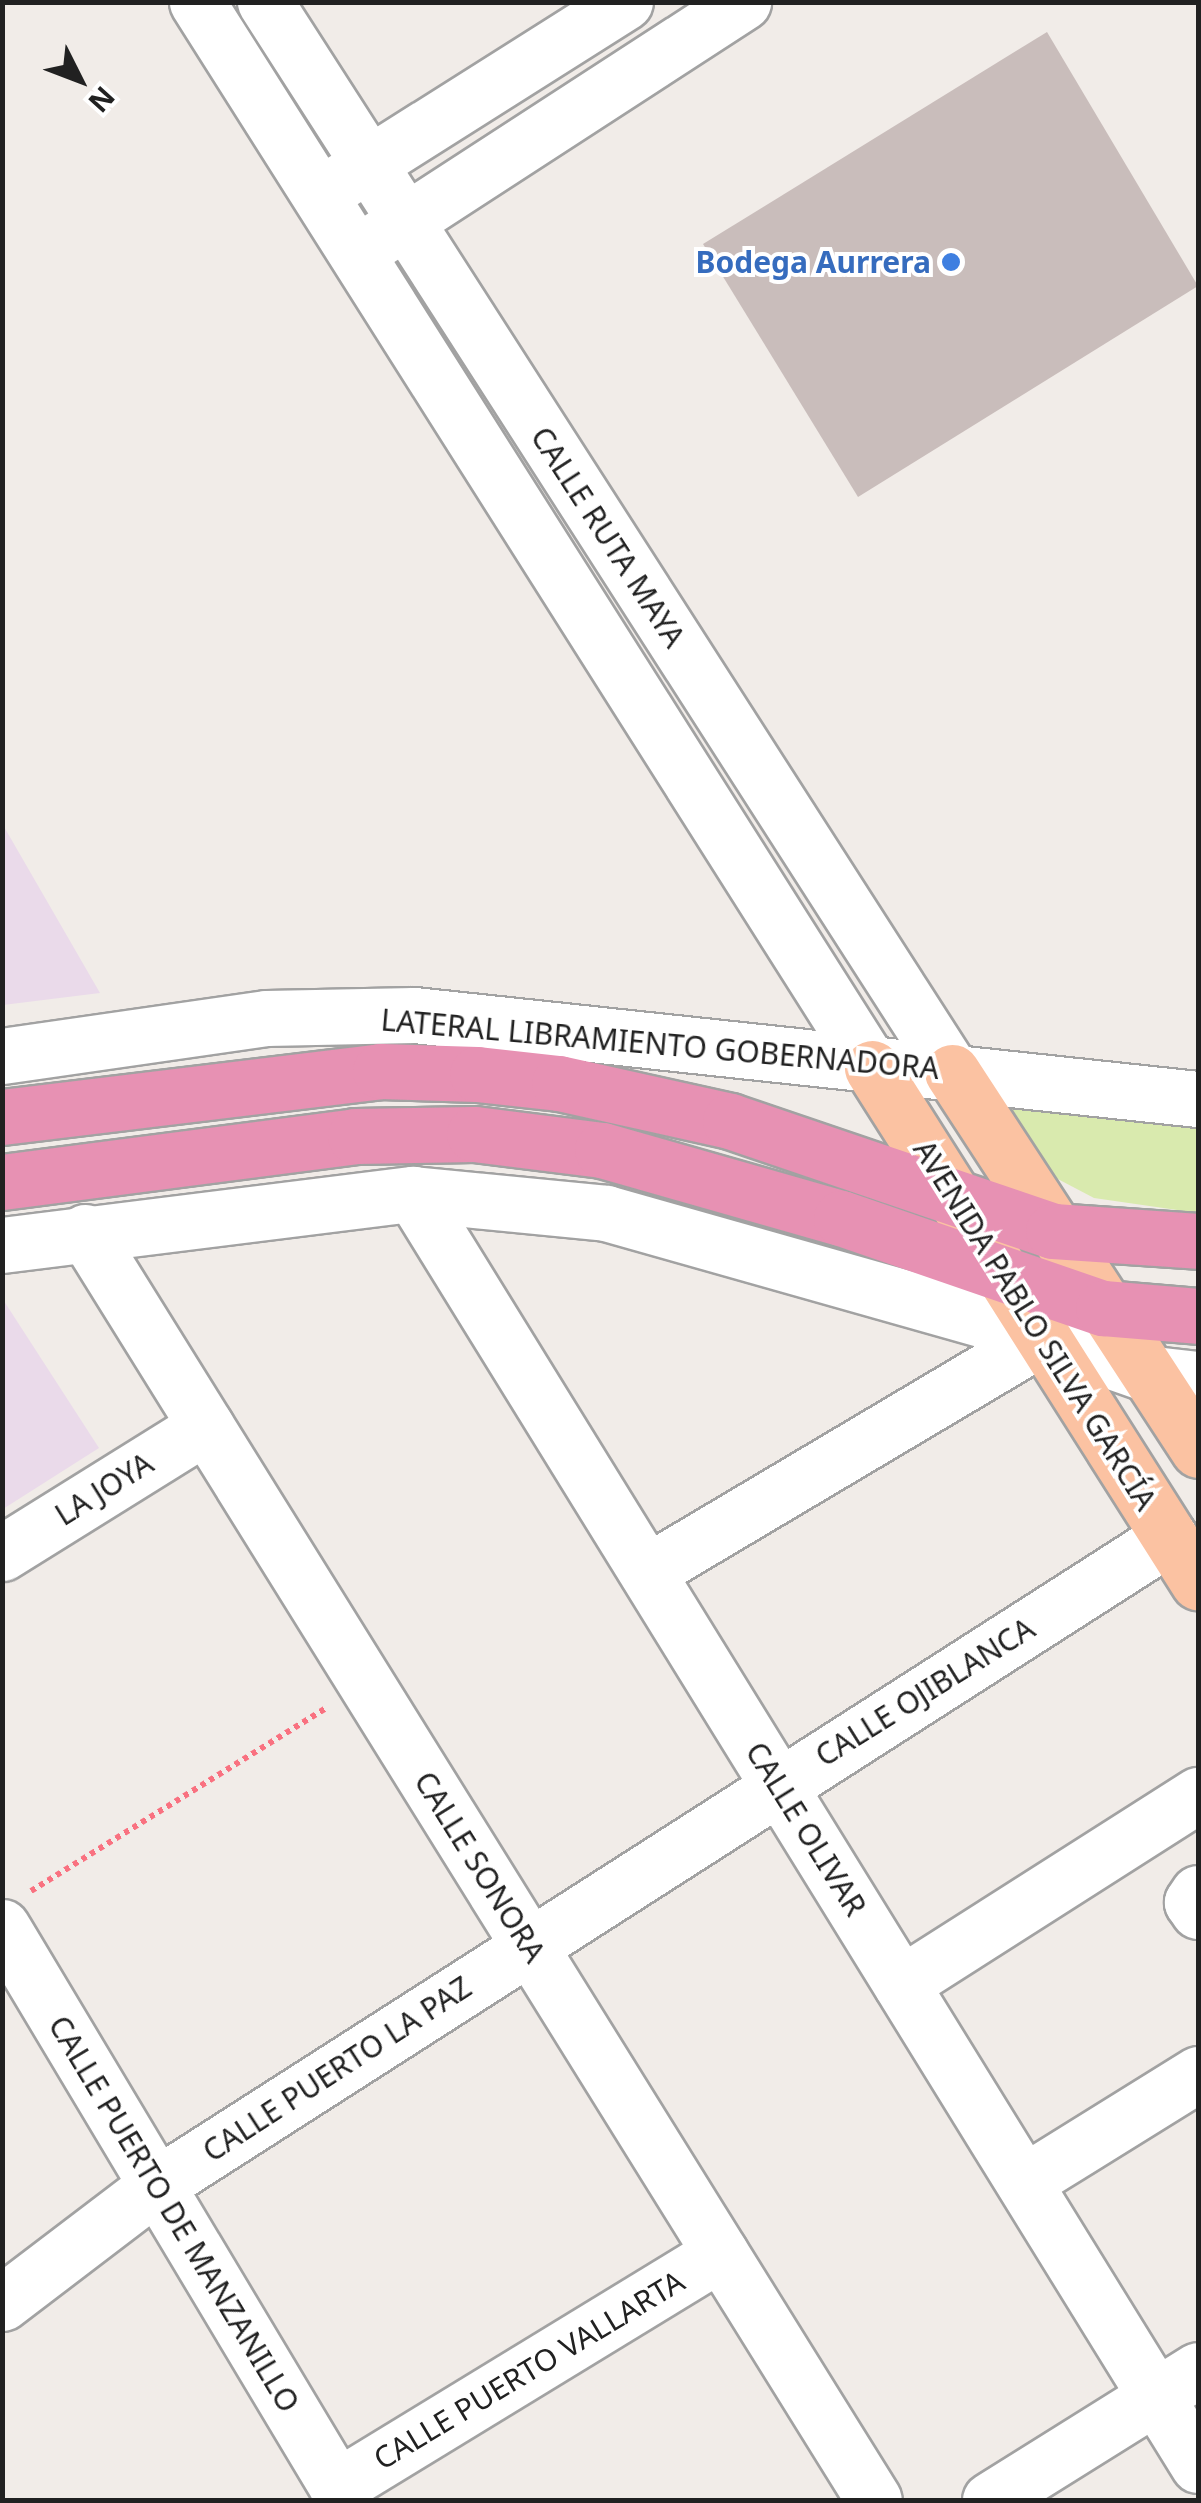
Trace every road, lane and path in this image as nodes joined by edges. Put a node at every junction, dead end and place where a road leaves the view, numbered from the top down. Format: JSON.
{"nodes":[{"id":1,"x":197,"y":2,"type":"edge"},
{"id":2,"x":266,"y":2,"type":"edge"},
{"id":3,"x":624,"y":2,"type":"edge"},
{"id":4,"x":743,"y":2,"type":"edge"},
{"id":5,"x":369,"y":164,"type":"junction"},
{"id":6,"x":319,"y":195,"type":"junction"},
{"id":7,"x":405,"y":220,"type":"junction"},
{"id":8,"x":356,"y":254,"type":"junction"},
{"id":9,"x":2,"y":1056,"type":"edge"},
{"id":10,"x":872,"y":1068,"type":"junction"},
{"id":11,"x":952,"y":1072,"type":"junction"},
{"id":12,"x":1198,"y":1099,"type":"edge"},
{"id":13,"x":2,"y":1117,"type":"edge"},
{"id":14,"x":2,"y":1182,"type":"edge"},
{"id":15,"x":950,"y":1191,"type":"junction"},
{"id":16,"x":413,"y":1194,"type":"junction"},
{"id":17,"x":1053,"y":1231,"type":"junction"},
{"id":18,"x":85,"y":1232,"type":"junction"},
{"id":19,"x":1198,"y":1241,"type":"edge"},
{"id":20,"x":2,"y":1245,"type":"edge"},
{"id":21,"x":1006,"y":1278,"type":"junction"},
{"id":22,"x":1103,"y":1308,"type":"junction"},
{"id":23,"x":1198,"y":1316,"type":"edge"},
{"id":24,"x":1043,"y":1338,"type":"junction"},
{"id":25,"x":1145,"y":1373,"type":"junction"},
{"id":26,"x":1198,"y":1379,"type":"edge"},
{"id":27,"x":206,"y":1426,"type":"junction"},
{"id":28,"x":1198,"y":1450,"type":"edge"},
{"id":29,"x":1170,"y":1537,"type":"junction"},
{"id":30,"x":2,"y":1554,"type":"edge"},
{"id":31,"x":647,"y":1572,"type":"junction"},
{"id":32,"x":1198,"y":1582,"type":"edge"},
{"id":33,"x":366,"y":1684,"type":"junction"},
{"id":34,"x":778,"y":1785,"type":"junction"},
{"id":35,"x":1198,"y":1795,"type":"edge"},
{"id":36,"x":1198,"y":1893,"type":"edge"},
{"id":37,"x":1198,"y":1912,"type":"edge"},
{"id":38,"x":11,"y":1913,"type":"edge"},
{"id":39,"x":529,"y":1946,"type":"junction"},
{"id":40,"x":901,"y":1984,"type":"junction"},
{"id":41,"x":1198,"y":2074,"type":"edge"},
{"id":42,"x":1024,"y":2182,"type":"junction"},
{"id":43,"x":156,"y":2184,"type":"junction"},
{"id":44,"x":720,"y":2253,"type":"junction"},
{"id":45,"x":2,"y":2304,"type":"edge"},
{"id":46,"x":1178,"y":2384,"type":"edge"},
{"id":47,"x":1198,"y":2465,"type":"edge"},
{"id":48,"x":341,"y":2494,"type":"edge"},
{"id":49,"x":874,"y":2500,"type":"edge"},
{"id":50,"x":990,"y":2500,"type":"edge"}],
"edges":[{"from":1,"to":6,"type":"street","name":"CALLE RUTA MAYA"},
{"from":2,"to":5,"type":"street","name":"CALLE RUTA MAYA"},
{"from":3,"to":5,"type":"street"},
{"from":4,"to":7,"type":"street"},
{"from":5,"to":6,"type":"street"},
{"from":5,"to":7,"type":"street","name":"CALLE RUTA MAYA"},
{"from":6,"to":8,"type":"street","name":"CALLE RUTA MAYA"},
{"from":7,"to":8,"type":"street"},
{"from":7,"to":11,"type":"street","name":"CALLE RUTA MAYA"},
{"from":8,"to":10,"type":"street","name":"CALLE RUTA MAYA"},
{"from":9,"to":10,"type":"street","name":"LATERAL LIBRAMIENTO GOBERNADORA"},
{"from":10,"to":11,"type":"street","name":"LATERAL LIBRAMIENTO GOBERNADORA"},
{"from":10,"to":15,"type":"main road","name":"AVENIDA PABLO SILVA GARCÍA"},
{"from":11,"to":12,"type":"street","name":"LATERAL LIBRAMIENTO GOBERNADORA"},
{"from":11,"to":17,"type":"main road"},
{"from":13,"to":15,"type":"highway"},
{"from":14,"to":21,"type":"highway"},
{"from":15,"to":17,"type":"highway"},
{"from":15,"to":21,"type":"main road","name":"AVENIDA PABLO SILVA GARCÍA"},
{"from":16,"to":18,"type":"street"},
{"from":16,"to":24,"type":"street"},
{"from":16,"to":31,"type":"street","name":"CALLE OLIVAR"},
{"from":17,"to":19,"type":"highway"},
{"from":17,"to":22,"type":"main road"},
{"from":18,"to":20,"type":"street"},
{"from":18,"to":27,"type":"street","name":"CALLE SONORA"},
{"from":21,"to":22,"type":"highway"},
{"from":21,"to":24,"type":"main road","name":"AVENIDA PABLO SILVA GARCÍA"},
{"from":22,"to":23,"type":"highway"},
{"from":22,"to":25,"type":"main road"},
{"from":24,"to":25,"type":"street"},
{"from":24,"to":29,"type":"main road","name":"AVENIDA PABLO SILVA GARCÍA"},
{"from":24,"to":31,"type":"street"},
{"from":25,"to":26,"type":"street"},
{"from":25,"to":28,"type":"main road"},
{"from":27,"to":30,"type":"street","name":"LA JOYA"},
{"from":27,"to":33,"type":"street","name":"CALLE SONORA"},
{"from":29,"to":32,"type":"main road","name":"AVENIDA PABLO SILVA GARCÍA"},
{"from":29,"to":34,"type":"street","name":"CALLE OJIBLANCA"},
{"from":31,"to":34,"type":"street","name":"CALLE OLIVAR"},
{"from":33,"to":38,"type":"path"},
{"from":33,"to":39,"type":"street","name":"CALLE SONORA"},
{"from":34,"to":39,"type":"street","name":"CALLE OJIBLANCA"},
{"from":34,"to":40,"type":"street","name":"CALLE OLIVAR"},
{"from":35,"to":40,"type":"street"},
{"from":36,"to":37,"type":"street"},
{"from":38,"to":43,"type":"street","name":"CALLE PUERTO DE MANZANILLO"},
{"from":39,"to":43,"type":"street","name":"CALLE PUERTO LA PAZ"},
{"from":39,"to":44,"type":"street","name":"CALLE SONORA"},
{"from":40,"to":42,"type":"street","name":"CALLE OLIVAR"},
{"from":41,"to":42,"type":"street"},
{"from":42,"to":46,"type":"street","name":"CALLE OLIVAR"},
{"from":43,"to":45,"type":"street","name":"CALLE PUERTO LA PAZ"},
{"from":43,"to":48,"type":"street","name":"CALLE PUERTO DE MANZANILLO"},
{"from":44,"to":48,"type":"street","name":"CALLE PUERTO VALLARTA"},
{"from":44,"to":49,"type":"street","name":"CALLE SONORA"},
{"from":46,"to":47,"type":"street","name":"CALLE OLIVAR"},
{"from":46,"to":50,"type":"street"}]}
